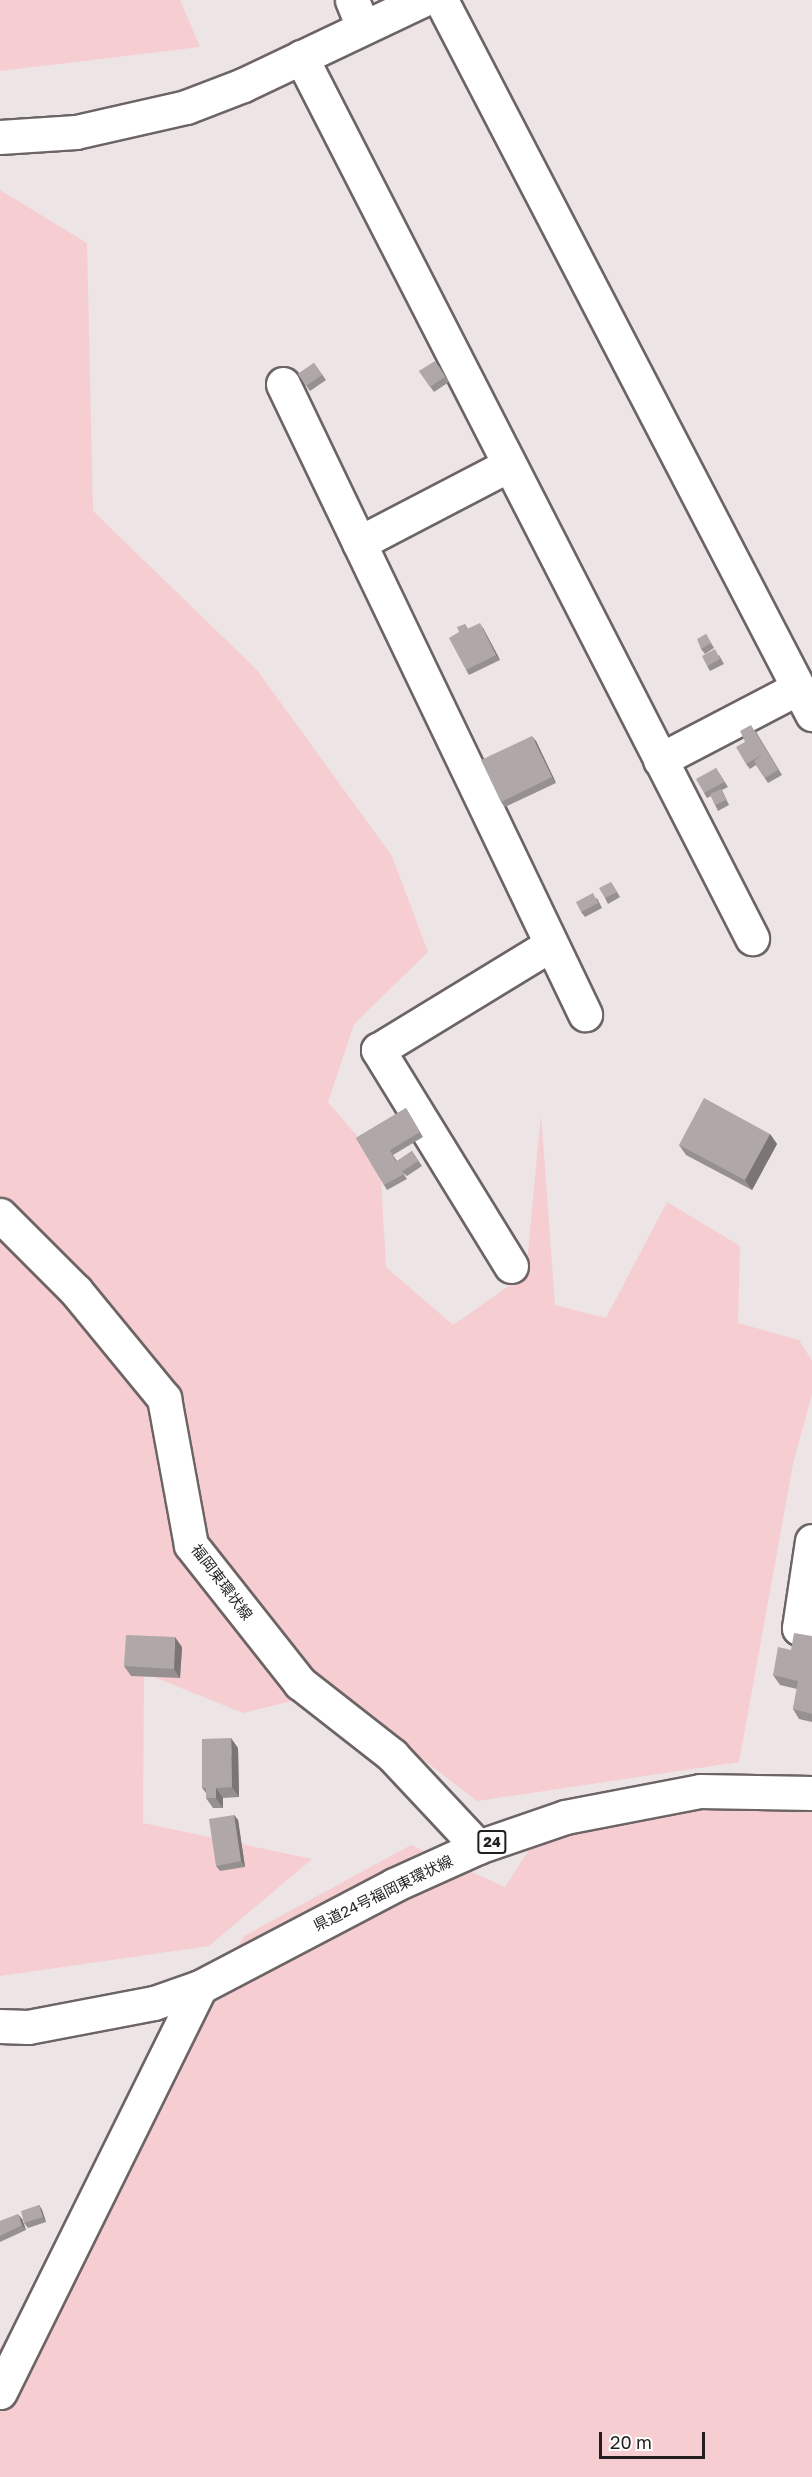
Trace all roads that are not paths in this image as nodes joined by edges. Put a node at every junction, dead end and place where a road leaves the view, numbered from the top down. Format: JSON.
{"nodes":[{"id":1,"x":422,"y":0,"type":"edge"},
{"id":2,"x":441,"y":0,"type":"edge"},
{"id":3,"x":358,"y":14,"type":"edge"},
{"id":4,"x":301,"y":57,"type":"junction"},
{"id":5,"x":0,"y":137,"type":"edge"},
{"id":6,"x":283,"y":384,"type":"dead end"},
{"id":7,"x":509,"y":465,"type":"junction"},
{"id":8,"x":359,"y":543,"type":"junction"},
{"id":9,"x":804,"y":702,"type":"edge"},
{"id":10,"x":660,"y":760,"type":"junction"},
{"id":11,"x":752,"y":938,"type":"dead end"},
{"id":12,"x":550,"y":945,"type":"junction"},
{"id":13,"x":585,"y":1014,"type":"dead end"},
{"id":14,"x":0,"y":1215,"type":"edge"},
{"id":15,"x":511,"y":1266,"type":"dead end"},
{"id":16,"x":812,"y":1541,"type":"edge"},
{"id":17,"x":812,"y":1630,"type":"edge"},
{"id":18,"x":812,"y":1793,"type":"edge"},
{"id":19,"x":478,"y":1847,"type":"junction"},
{"id":20,"x":200,"y":1987,"type":"junction"},
{"id":21,"x":0,"y":2026,"type":"edge"},
{"id":22,"x":0,"y":2392,"type":"edge"}],
"edges":[{"from":1,"to":3,"type":"street"},
{"from":2,"to":9,"type":"street"},
{"from":3,"to":4,"type":"street"},
{"from":4,"to":5,"type":"street"},
{"from":4,"to":7,"type":"street"},
{"from":6,"to":8,"type":"street"},
{"from":7,"to":8,"type":"street"},
{"from":7,"to":10,"type":"street"},
{"from":8,"to":12,"type":"street"},
{"from":9,"to":10,"type":"street"},
{"from":10,"to":11,"type":"street"},
{"from":12,"to":13,"type":"street"},
{"from":12,"to":15,"type":"street"},
{"from":14,"to":19,"type":"street","name":"福岡東環状線"},
{"from":16,"to":17,"type":"street"},
{"from":18,"to":19,"type":"street","name":"県道24号福岡東環状線","number":"24"},
{"from":19,"to":20,"type":"street","name":"県道24号福岡東環状線","number":"24"},
{"from":20,"to":21,"type":"street","name":"県道24号福岡東環状線","number":"24"},
{"from":20,"to":22,"type":"street"}]}
